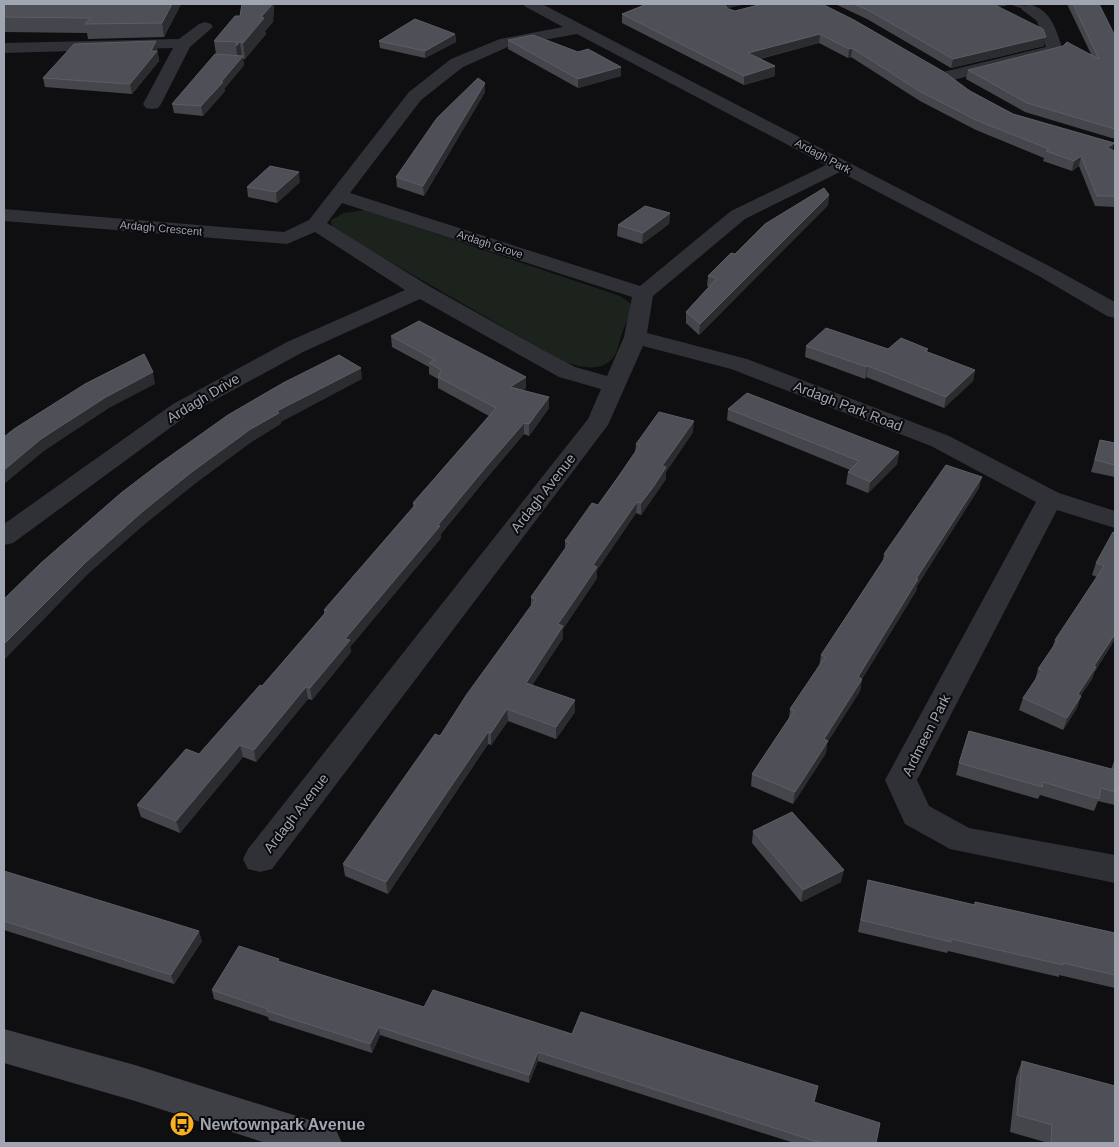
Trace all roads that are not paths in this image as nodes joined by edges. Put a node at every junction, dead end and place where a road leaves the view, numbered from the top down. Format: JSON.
{"nodes":[{"id":1,"x":531,"y":4,"type":"edge"},
{"id":2,"x":1005,"y":4,"type":"edge"},
{"id":3,"x":1013,"y":4,"type":"edge"},
{"id":4,"x":1054,"y":6,"type":"dead end"},
{"id":5,"x":968,"y":7,"type":"edge"},
{"id":6,"x":1028,"y":9,"type":"junction"},
{"id":7,"x":205,"y":27,"type":"dead end"},
{"id":8,"x":580,"y":29,"type":"junction"},
{"id":9,"x":183,"y":44,"type":"junction"},
{"id":10,"x":4,"y":48,"type":"edge"},
{"id":11,"x":932,"y":67,"type":"edge"},
{"id":12,"x":948,"y":76,"type":"junction"},
{"id":13,"x":968,"y":90,"type":"edge"},
{"id":14,"x":152,"y":104,"type":"dead end"},
{"id":15,"x":840,"y":165,"type":"junction"},
{"id":16,"x":337,"y":195,"type":"junction"},
{"id":17,"x":4,"y":215,"type":"edge"},
{"id":18,"x":316,"y":224,"type":"junction"},
{"id":19,"x":421,"y":291,"type":"junction"},
{"id":20,"x":644,"y":294,"type":"junction"},
{"id":21,"x":1115,"y":311,"type":"edge"},
{"id":22,"x":635,"y":337,"type":"junction"},
{"id":23,"x":614,"y":385,"type":"junction"},
{"id":24,"x":1050,"y":499,"type":"junction"},
{"id":25,"x":1115,"y":520,"type":"edge"},
{"id":26,"x":4,"y":537,"type":"edge"},
{"id":27,"x":260,"y":859,"type":"dead end"},
{"id":28,"x":1115,"y":869,"type":"edge"},
{"id":29,"x":4,"y":1046,"type":"edge"},
{"id":30,"x":315,"y":1142,"type":"edge"}],
"edges":[{"from":1,"to":8,"type":"street","name":"Ardagh Park"},
{"from":2,"to":5,"type":"lane"},
{"from":3,"to":6,"type":"lane"},
{"from":4,"to":6,"type":"street"},
{"from":6,"to":12,"type":"street"},
{"from":7,"to":9,"type":"street"},
{"from":8,"to":15,"type":"street","name":"Ardagh Park"},
{"from":8,"to":16,"type":"street"},
{"from":9,"to":10,"type":"street"},
{"from":9,"to":14,"type":"street"},
{"from":11,"to":12,"type":"street"},
{"from":12,"to":13,"type":"street"},
{"from":15,"to":20,"type":"street"},
{"from":15,"to":21,"type":"street","name":"Ardagh Park"},
{"from":16,"to":18,"type":"street"},
{"from":16,"to":20,"type":"street","name":"Ardagh Grove"},
{"from":17,"to":18,"type":"street","name":"Ardagh Crescent"},
{"from":18,"to":19,"type":"street"},
{"from":19,"to":23,"type":"street"},
{"from":19,"to":26,"type":"street","name":"Ardagh Drive"},
{"from":20,"to":22,"type":"street","name":"Ardagh Avenue"},
{"from":22,"to":23,"type":"street","name":"Ardagh Avenue"},
{"from":22,"to":24,"type":"street","name":"Ardagh Park Road"},
{"from":23,"to":27,"type":"street","name":"Ardagh Avenue"},
{"from":24,"to":25,"type":"street","name":"Ardagh Park Road"},
{"from":24,"to":28,"type":"street","name":"Ardmeen Park"},
{"from":29,"to":30,"type":"main road"}]}
